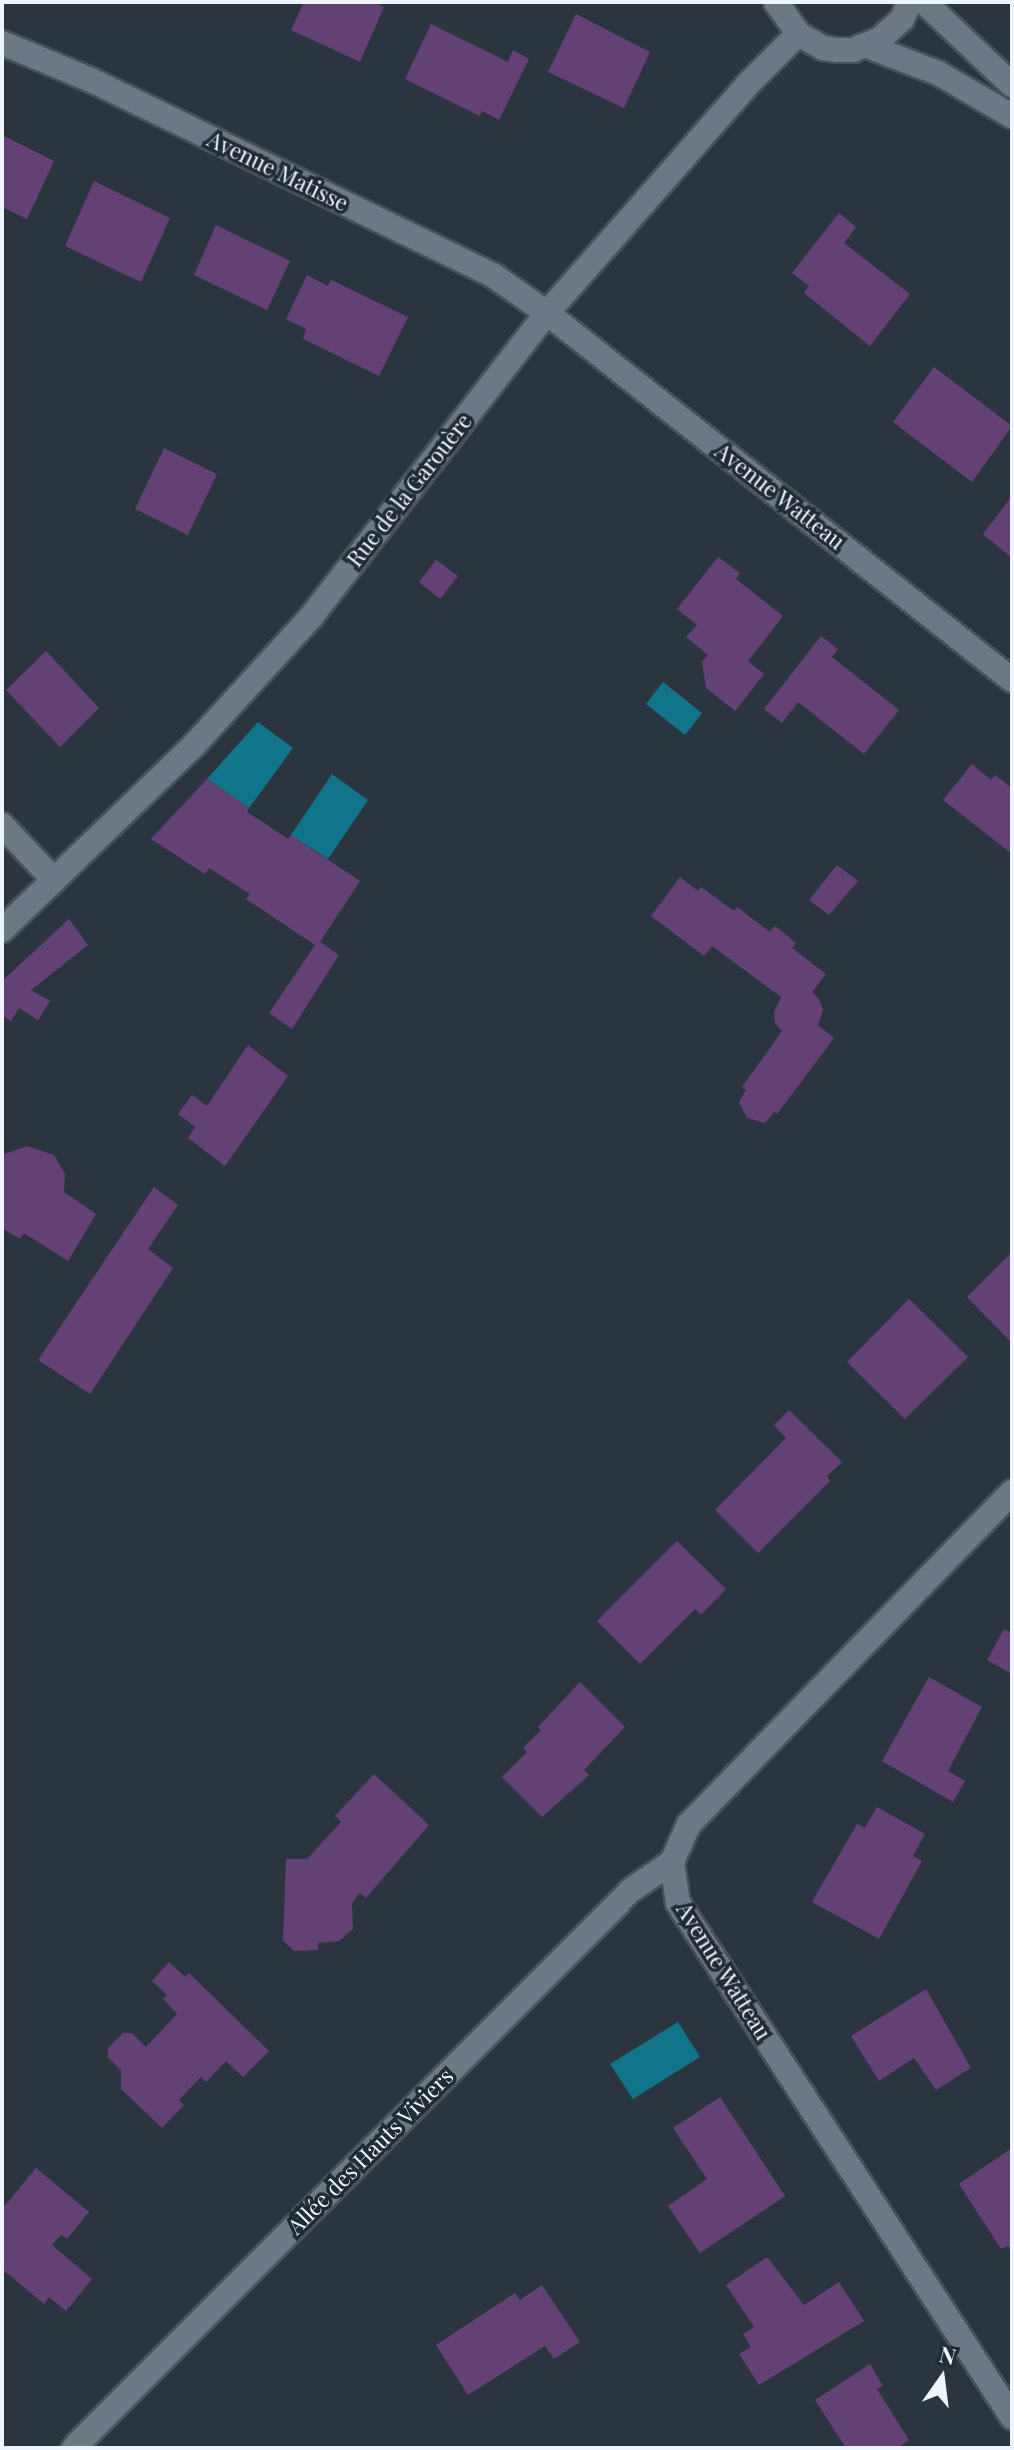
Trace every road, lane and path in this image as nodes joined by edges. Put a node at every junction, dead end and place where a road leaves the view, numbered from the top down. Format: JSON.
{"nodes":[{"id":1,"x":776,"y":2,"type":"edge"},
{"id":2,"x":910,"y":2,"type":"edge"},
{"id":3,"x":924,"y":2,"type":"edge"},
{"id":4,"x":798,"y":34,"type":"junction"},
{"id":5,"x":2,"y":43,"type":"edge"},
{"id":6,"x":867,"y":46,"type":"junction"},
{"id":7,"x":1012,"y":85,"type":"edge"},
{"id":8,"x":1012,"y":116,"type":"edge"},
{"id":9,"x":547,"y":313,"type":"junction"},
{"id":10,"x":1012,"y":680,"type":"edge"},
{"id":11,"x":2,"y":825,"type":"edge"},
{"id":12,"x":54,"y":880,"type":"junction"},
{"id":13,"x":2,"y":930,"type":"edge"},
{"id":14,"x":1012,"y":1492,"type":"edge"},
{"id":15,"x":672,"y":1862,"type":"junction"},
{"id":16,"x":1012,"y":2417,"type":"edge"},
{"id":17,"x":74,"y":2448,"type":"edge"}],
"edges":[{"from":1,"to":4,"type":"street"},
{"from":2,"to":6,"type":"street"},
{"from":3,"to":7,"type":"street"},
{"from":4,"to":6,"type":"street"},
{"from":4,"to":9,"type":"street","name":"Rue de la Garouère"},
{"from":5,"to":9,"type":"street","name":"Avenue Matisse"},
{"from":6,"to":8,"type":"street"},
{"from":9,"to":10,"type":"street","name":"Avenue Watteau"},
{"from":9,"to":12,"type":"street","name":"Rue de la Garouère"},
{"from":11,"to":12,"type":"street"},
{"from":12,"to":13,"type":"street","name":"Rue de la Garouère"},
{"from":14,"to":15,"type":"street"},
{"from":15,"to":16,"type":"street","name":"Avenue Watteau"},
{"from":15,"to":17,"type":"street","name":"Allée des Hauts Viviers"}]}
